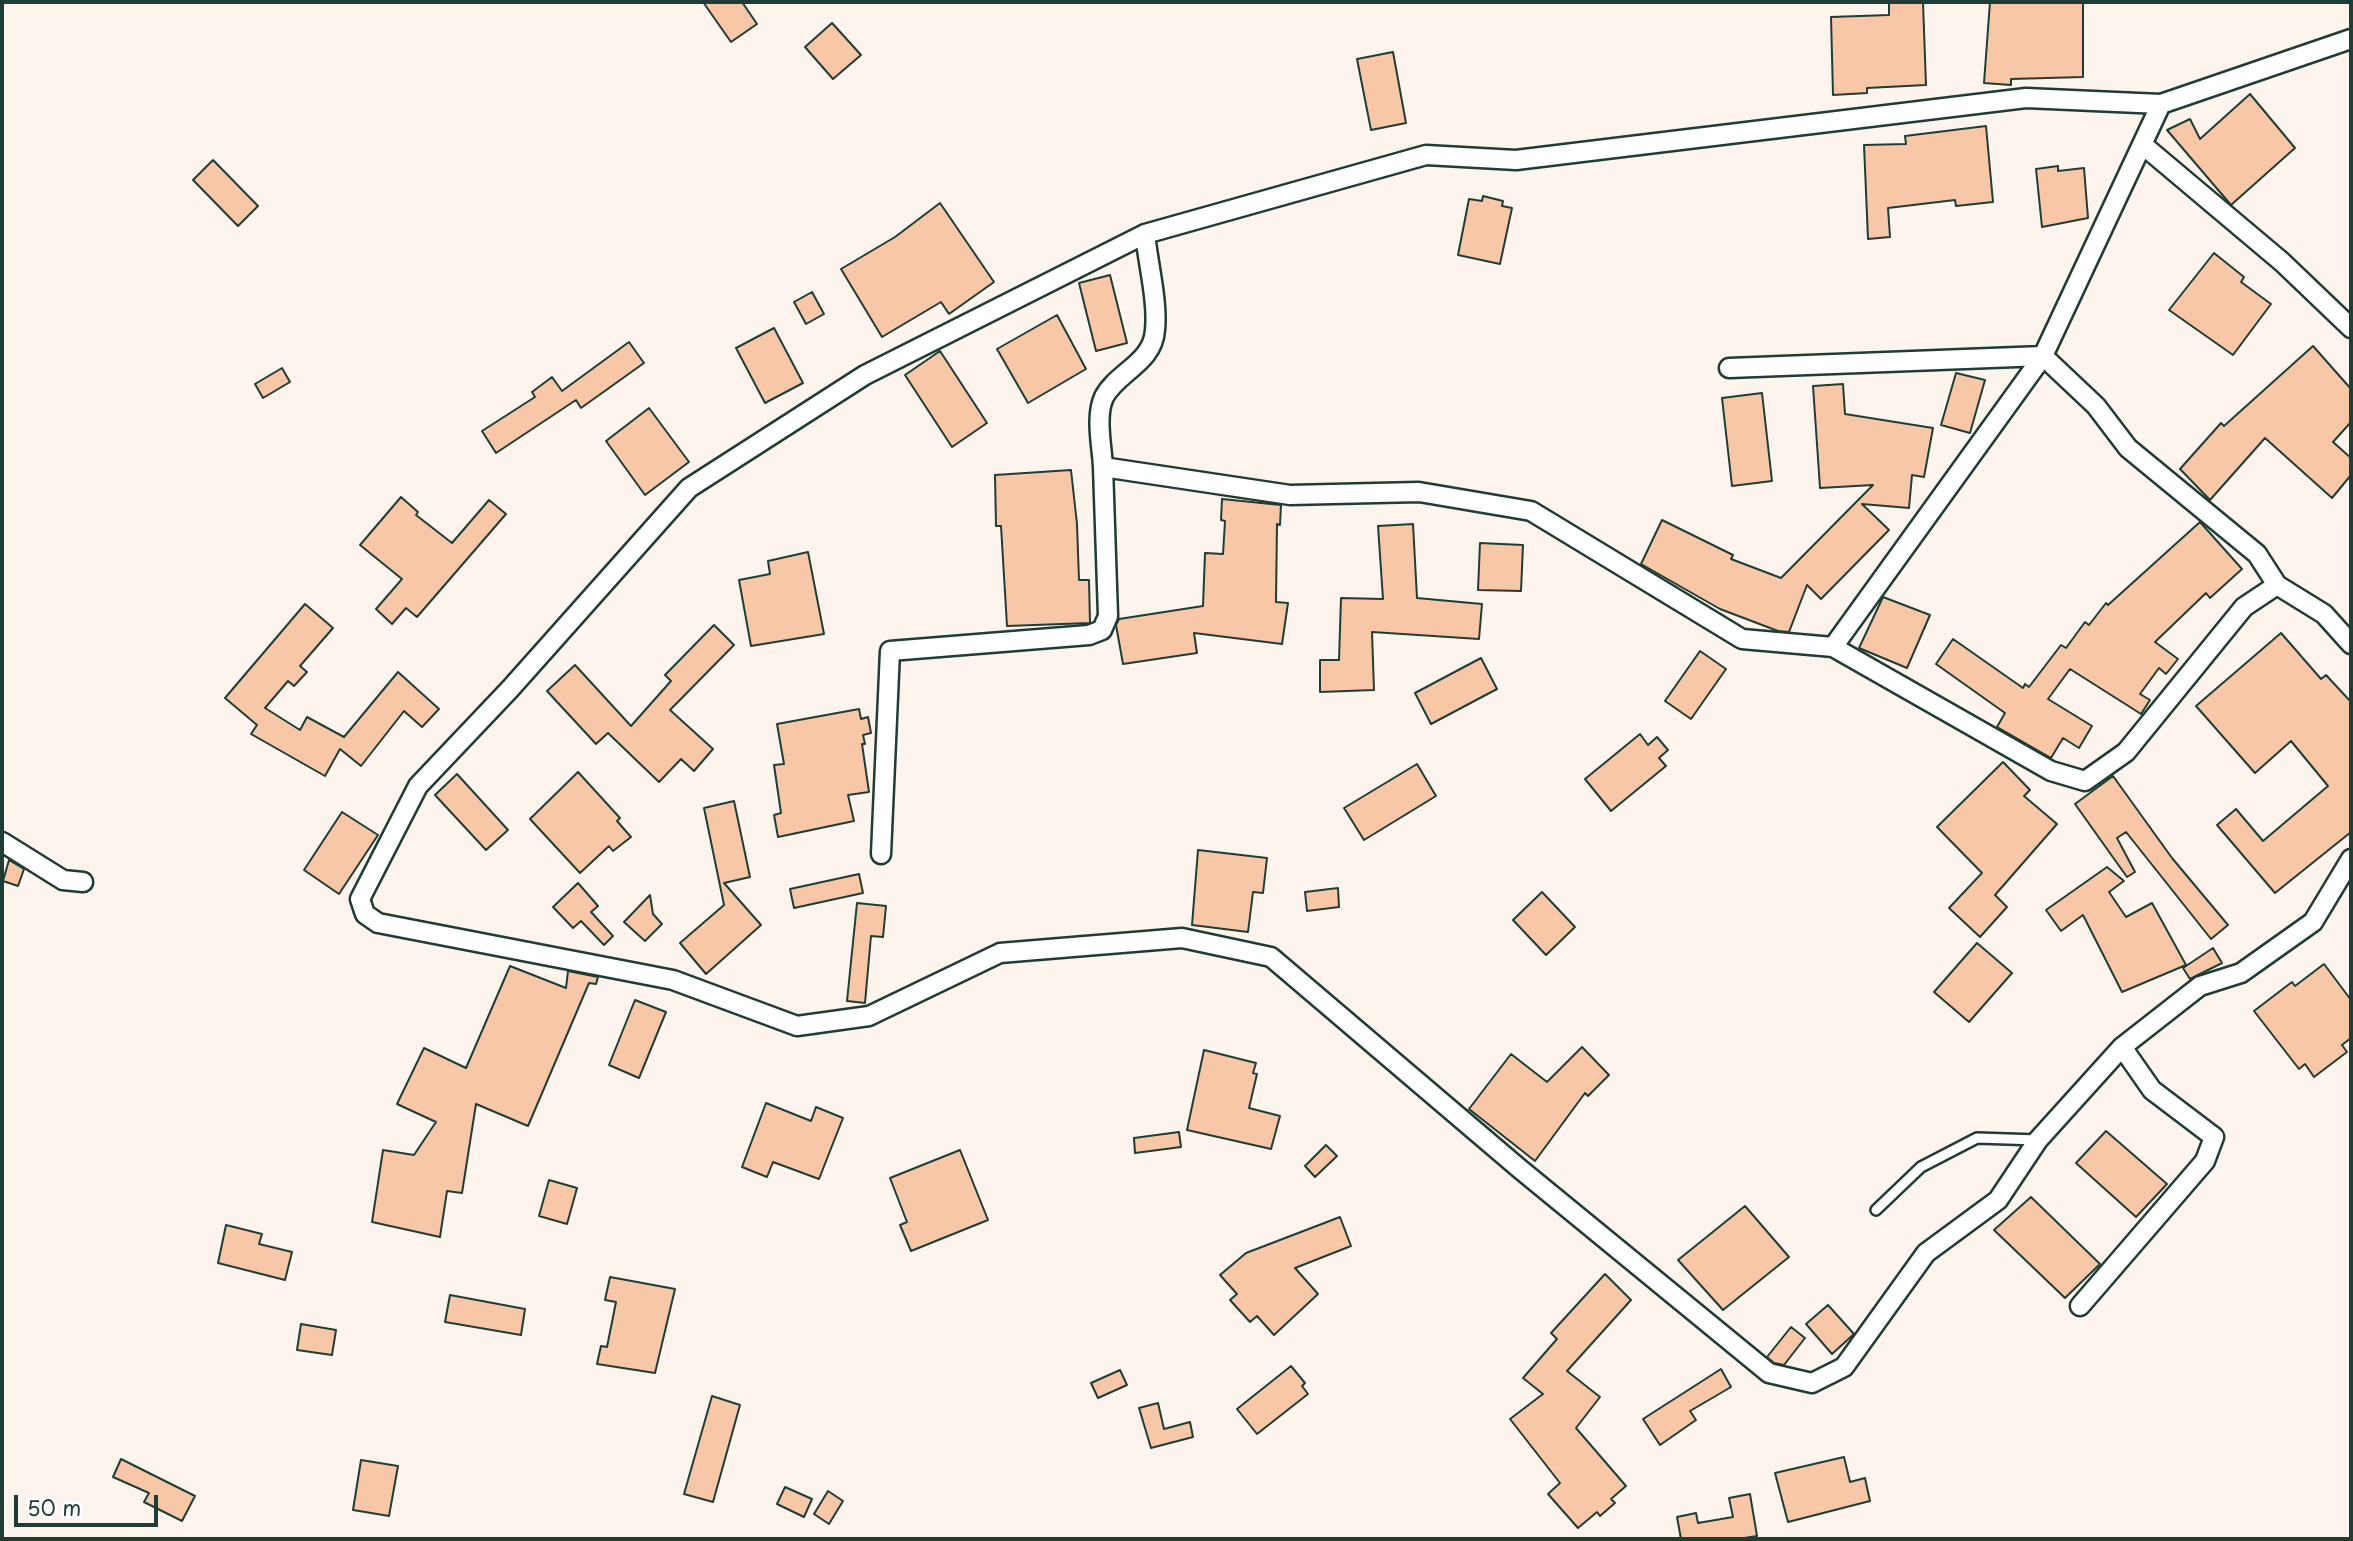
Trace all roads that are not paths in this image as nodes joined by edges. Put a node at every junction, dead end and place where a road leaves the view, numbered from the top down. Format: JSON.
{"nodes":[{"id":1,"x":2351,"y":40,"type":"edge"},
{"id":2,"x":2161,"y":104,"type":"junction"},
{"id":3,"x":2143,"y":145,"type":"junction"},
{"id":4,"x":1145,"y":234,"type":"junction"},
{"id":5,"x":2351,"y":328,"type":"edge"},
{"id":6,"x":2043,"y":356,"type":"junction"},
{"id":7,"x":1729,"y":368,"type":"dead end"},
{"id":8,"x":1103,"y":467,"type":"junction"},
{"id":9,"x":2277,"y":585,"type":"junction"},
{"id":10,"x":2351,"y":645,"type":"edge"},
{"id":11,"x":1833,"y":647,"type":"junction"},
{"id":12,"x":2,"y":842,"type":"edge"},
{"id":13,"x":881,"y":854,"type":"dead end"},
{"id":14,"x":2351,"y":859,"type":"edge"},
{"id":15,"x":83,"y":882,"type":"dead end"},
{"id":16,"x":2122,"y":1047,"type":"junction"},
{"id":17,"x":2038,"y":1140,"type":"junction"},
{"id":18,"x":1876,"y":1210,"type":"dead end"},
{"id":19,"x":2080,"y":1306,"type":"dead end"}],
"edges":[{"from":1,"to":2,"type":"street"},
{"from":2,"to":3,"type":"street"},
{"from":2,"to":4,"type":"street"},
{"from":3,"to":5,"type":"street"},
{"from":3,"to":6,"type":"street"},
{"from":4,"to":8,"type":"street"},
{"from":4,"to":17,"type":"street"},
{"from":6,"to":7,"type":"street"},
{"from":6,"to":9,"type":"street"},
{"from":6,"to":11,"type":"street"},
{"from":8,"to":11,"type":"street"},
{"from":8,"to":13,"type":"street"},
{"from":9,"to":10,"type":"street"},
{"from":9,"to":11,"type":"street"},
{"from":12,"to":15,"type":"street"},
{"from":14,"to":16,"type":"street"},
{"from":16,"to":17,"type":"street"},
{"from":16,"to":19,"type":"street"},
{"from":17,"to":18,"type":"lane"}]}
